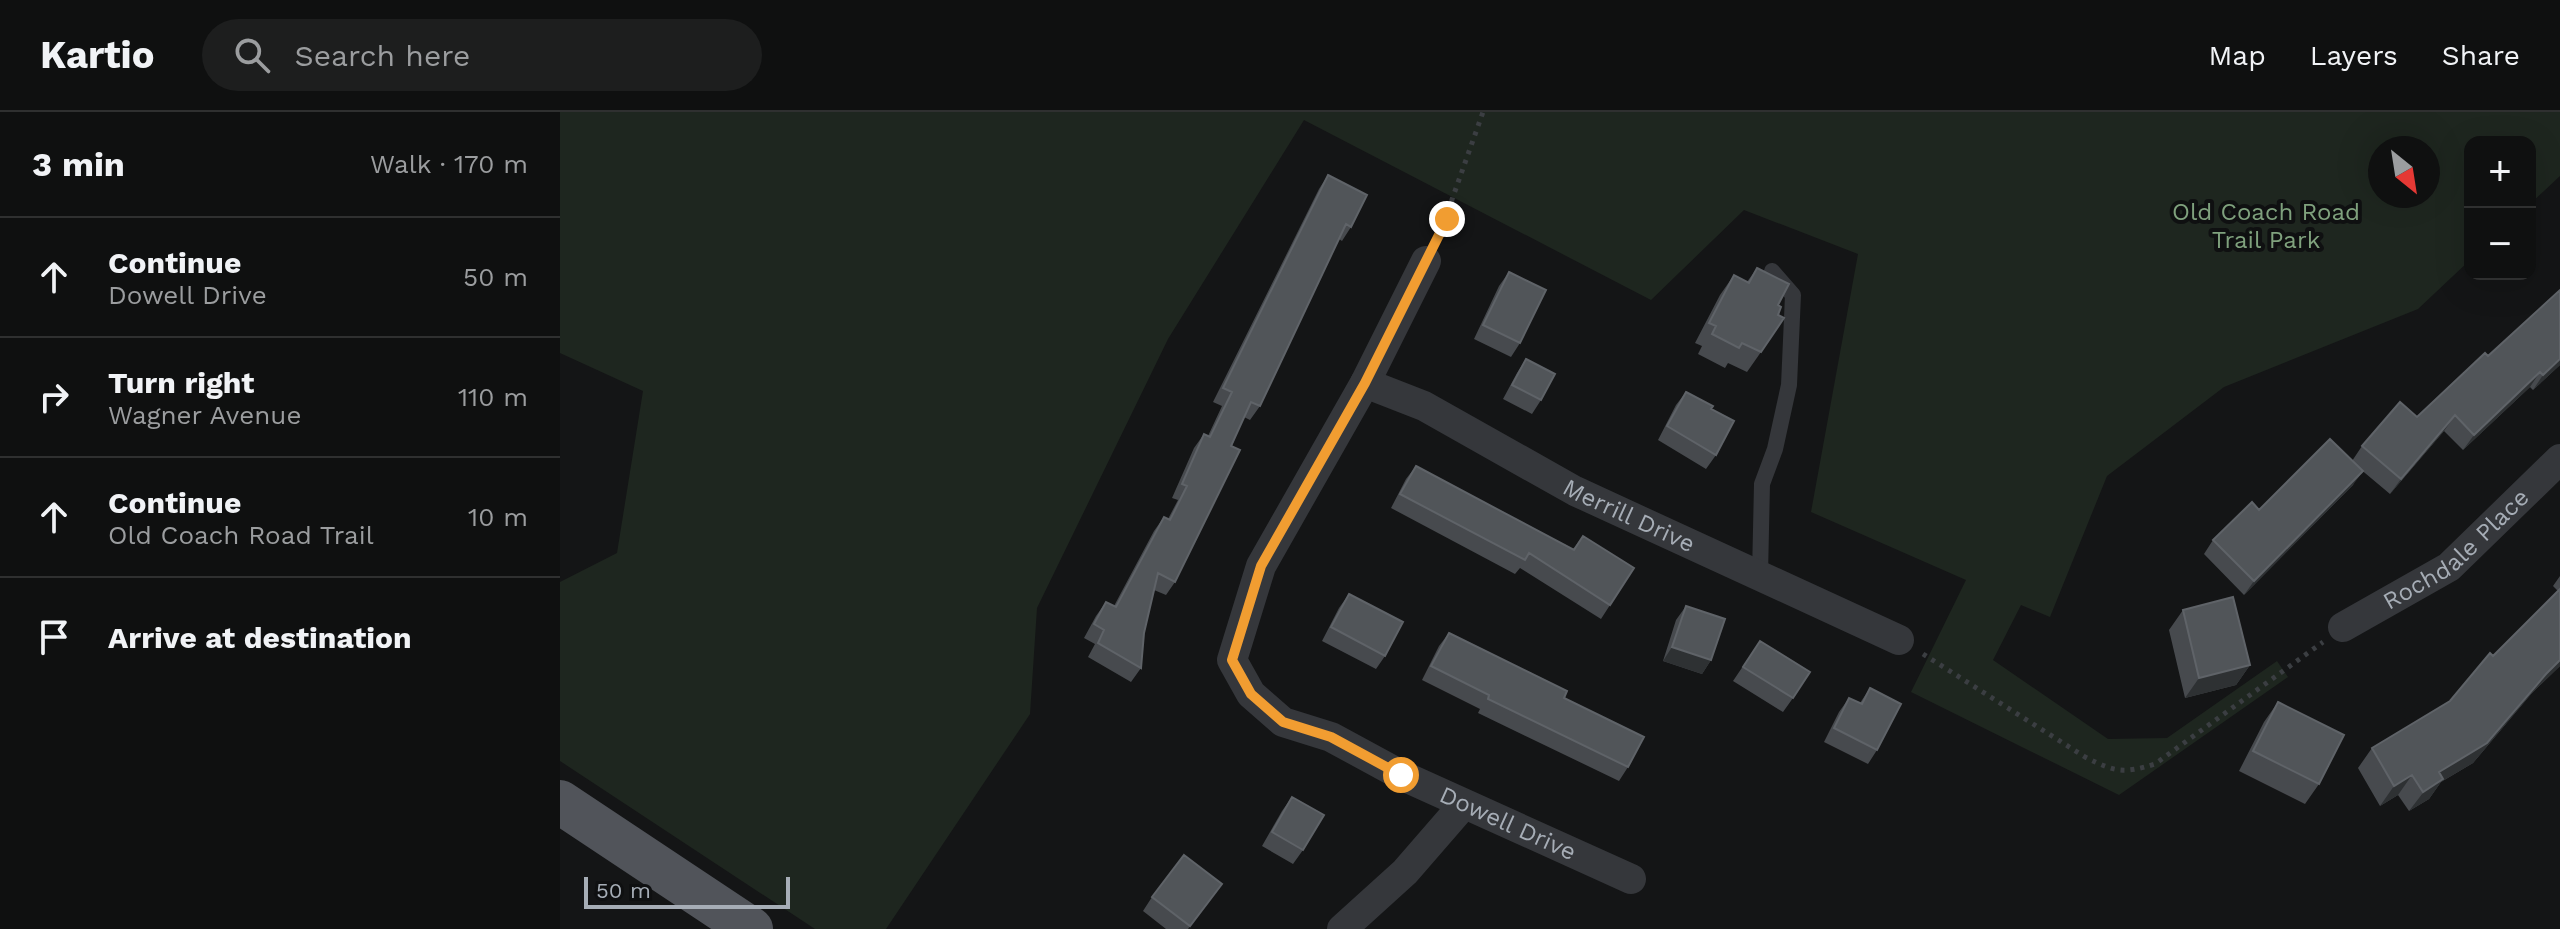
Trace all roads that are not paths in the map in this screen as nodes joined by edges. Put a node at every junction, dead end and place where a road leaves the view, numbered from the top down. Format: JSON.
{"nodes":[{"id":1,"x":1426,"y":261,"type":"road end"},
{"id":2,"x":1772,"y":271,"type":"dead end"},
{"id":3,"x":1365,"y":383,"type":"junction"},
{"id":4,"x":2560,"y":459,"type":"edge"},
{"id":5,"x":1760,"y":575,"type":"junction"},
{"id":6,"x":2343,"y":627,"type":"road end"},
{"id":7,"x":1899,"y":640,"type":"road end"},
{"id":8,"x":560,"y":802,"type":"edge"},
{"id":9,"x":1464,"y":804,"type":"junction"},
{"id":10,"x":1631,"y":879,"type":"dead end"},
{"id":11,"x":751,"y":929,"type":"edge"},
{"id":12,"x":1342,"y":929,"type":"edge"}],
"edges":[{"from":1,"to":3,"type":"street"},
{"from":2,"to":5,"type":"lane"},
{"from":3,"to":5,"type":"street","name":"Merrill Drive"},
{"from":3,"to":9,"type":"street","name":"Dowell Drive"},
{"from":4,"to":6,"type":"street","name":"Rochdale Place"},
{"from":5,"to":7,"type":"street","name":"Merrill Drive"},
{"from":8,"to":11,"type":"main road"},
{"from":9,"to":10,"type":"street","name":"Dowell Drive"},
{"from":9,"to":12,"type":"street"}]}
